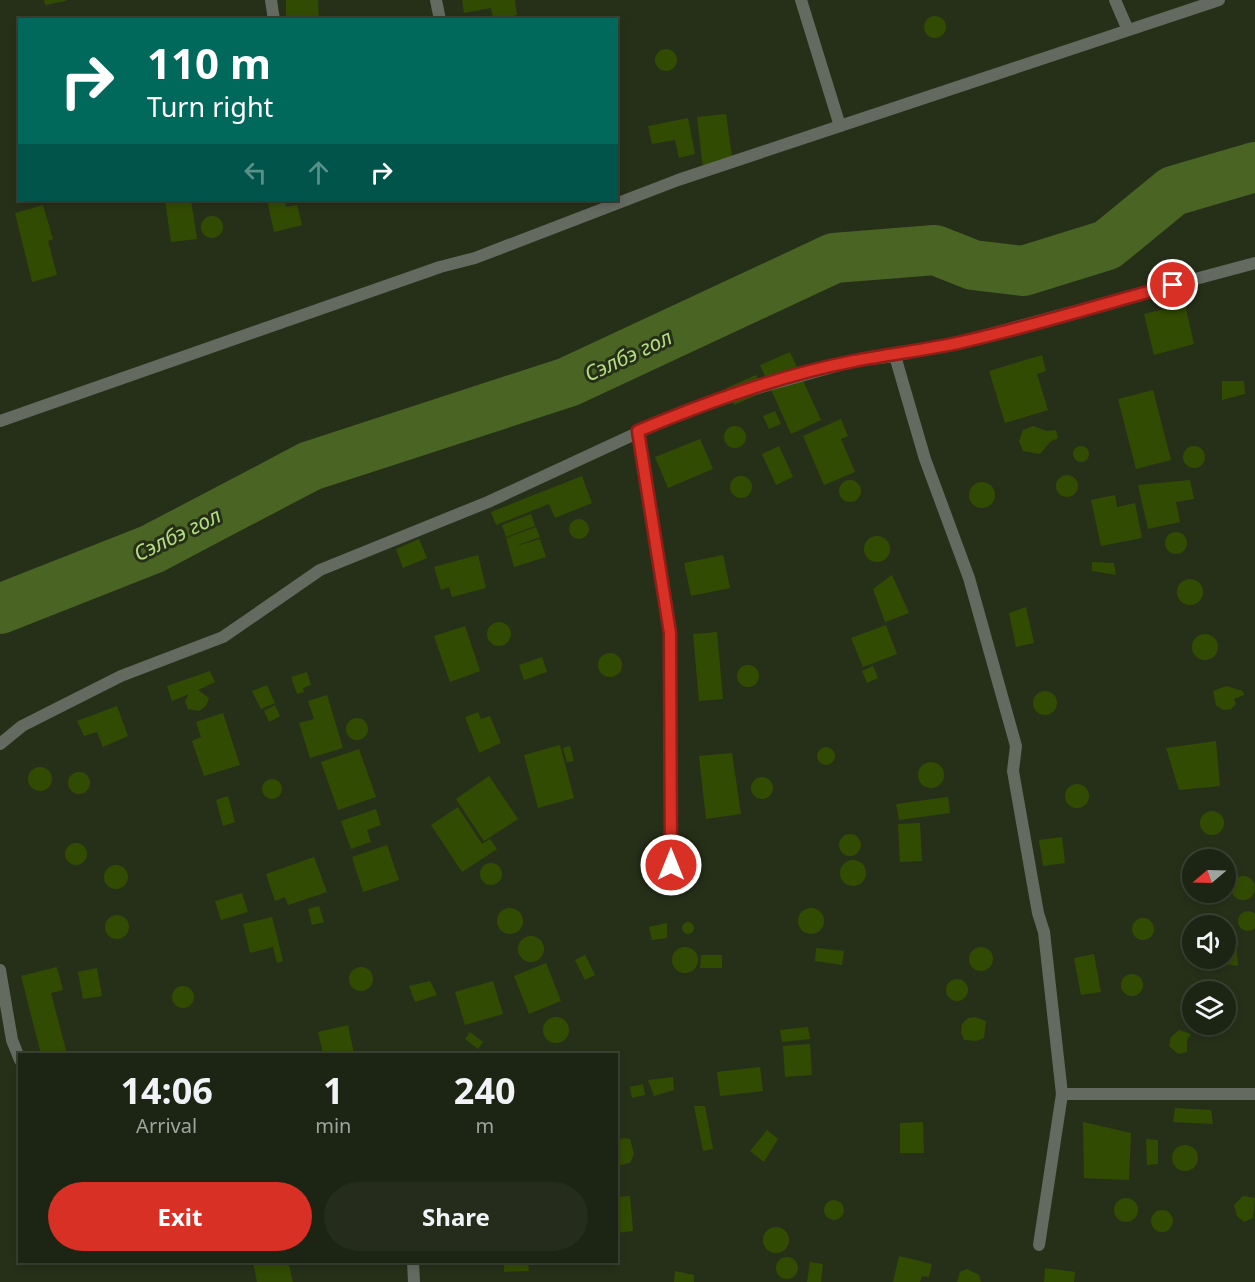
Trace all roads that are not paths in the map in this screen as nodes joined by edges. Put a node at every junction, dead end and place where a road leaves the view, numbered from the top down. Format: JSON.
{"nodes":[{"id":1,"x":271,"y":0,"type":"edge"},
{"id":2,"x":436,"y":0,"type":"edge"},
{"id":3,"x":801,"y":0,"type":"edge"},
{"id":4,"x":1115,"y":0,"type":"edge"},
{"id":5,"x":1219,"y":0,"type":"edge"},
{"id":6,"x":274,"y":18,"type":"edge"},
{"id":7,"x":440,"y":18,"type":"edge"},
{"id":8,"x":1128,"y":30,"type":"junction"},
{"id":9,"x":840,"y":126,"type":"junction"},
{"id":10,"x":1255,"y":262,"type":"edge"},
{"id":11,"x":895,"y":356,"type":"junction"},
{"id":12,"x":0,"y":420,"type":"edge"},
{"id":13,"x":638,"y":431,"type":"junction"},
{"id":14,"x":0,"y":744,"type":"edge"},
{"id":15,"x":671,"y":865,"type":"dead end"},
{"id":16,"x":0,"y":970,"type":"edge"},
{"id":17,"x":18,"y":1055,"type":"edge"},
{"id":18,"x":1062,"y":1094,"type":"junction"},
{"id":19,"x":1255,"y":1094,"type":"edge"},
{"id":20,"x":1039,"y":1245,"type":"dead end"},
{"id":21,"x":413,"y":1263,"type":"edge"},
{"id":22,"x":414,"y":1282,"type":"edge"}],
"edges":[{"from":1,"to":6,"type":"street"},
{"from":2,"to":7,"type":"street"},
{"from":3,"to":9,"type":"street"},
{"from":4,"to":8,"type":"street"},
{"from":5,"to":8,"type":"street"},
{"from":8,"to":9,"type":"street"},
{"from":9,"to":12,"type":"street"},
{"from":10,"to":11,"type":"street"},
{"from":11,"to":13,"type":"street"},
{"from":11,"to":18,"type":"street"},
{"from":13,"to":14,"type":"street"},
{"from":13,"to":15,"type":"street"},
{"from":16,"to":17,"type":"street"},
{"from":18,"to":19,"type":"street"},
{"from":18,"to":20,"type":"street"},
{"from":21,"to":22,"type":"street"}]}
